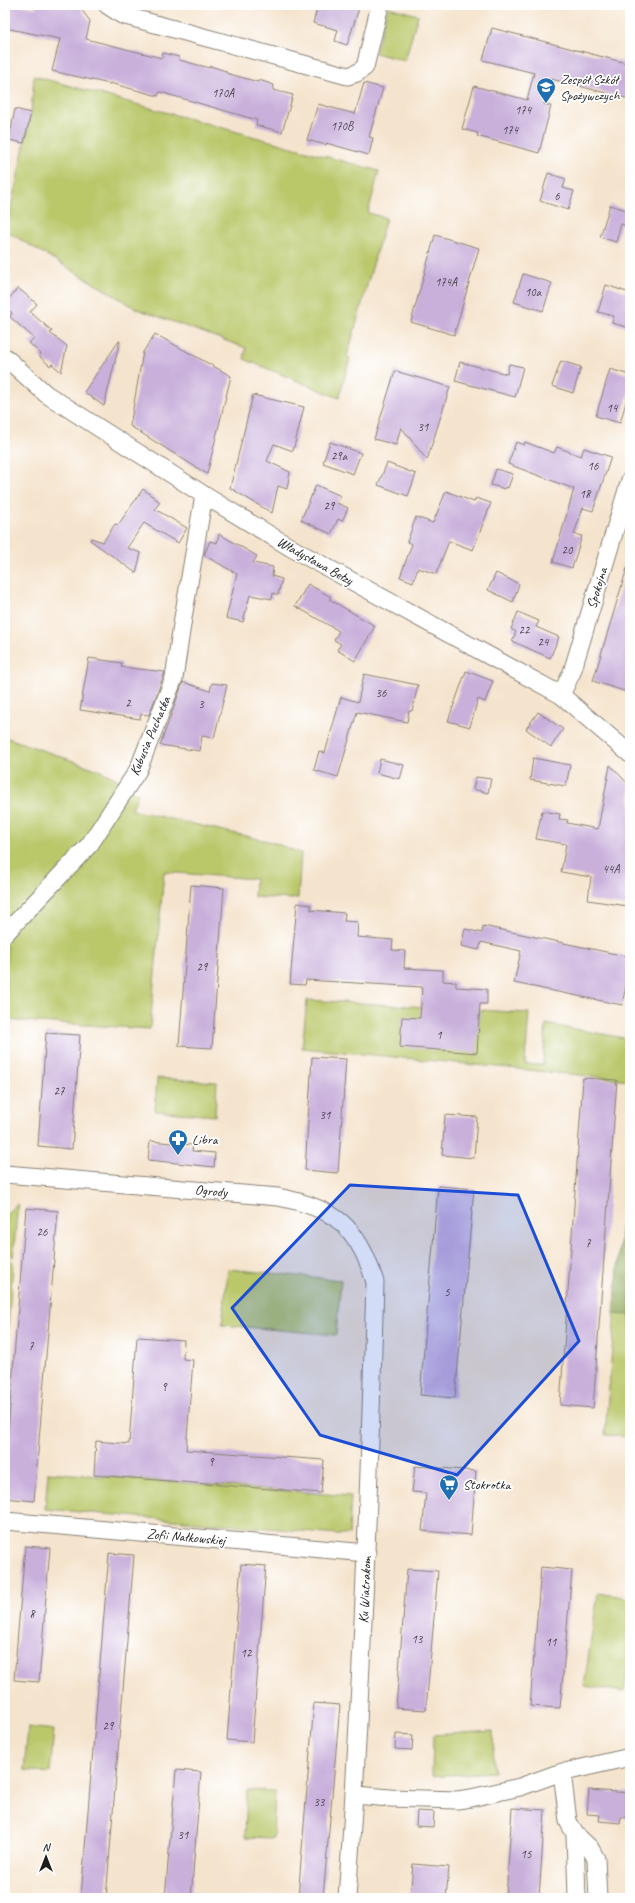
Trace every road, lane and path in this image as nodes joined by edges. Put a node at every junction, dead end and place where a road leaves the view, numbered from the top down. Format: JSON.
{"nodes":[{"id":1,"x":107,"y":5,"type":"edge"},
{"id":2,"x":380,"y":5,"type":"edge"},
{"id":3,"x":5,"y":357,"type":"edge"},
{"id":4,"x":630,"y":480,"type":"edge"},
{"id":5,"x":204,"y":495,"type":"junction"},
{"id":6,"x":561,"y":695,"type":"junction"},
{"id":7,"x":630,"y":754,"type":"edge"},
{"id":8,"x":5,"y":934,"type":"edge"},
{"id":9,"x":5,"y":1174,"type":"edge"},
{"id":10,"x":375,"y":1282,"type":"joint"},
{"id":11,"x":5,"y":1521,"type":"edge"},
{"id":12,"x":367,"y":1553,"type":"junction"},
{"id":13,"x":630,"y":1758,"type":"edge"},
{"id":14,"x":562,"y":1772,"type":"junction"},
{"id":15,"x":355,"y":1795,"type":"junction"},
{"id":16,"x":575,"y":1834,"type":"junction"},
{"id":17,"x":347,"y":1898,"type":"edge"},
{"id":18,"x":577,"y":1898,"type":"edge"},
{"id":19,"x":598,"y":1898,"type":"edge"}],
"edges":[{"from":1,"to":2,"type":"street"},
{"from":3,"to":5,"type":"street","name":"Władysława Bełzy"},
{"from":4,"to":6,"type":"street","name":"Spokojna"},
{"from":5,"to":6,"type":"street","name":"Władysława Bełzy"},
{"from":5,"to":8,"type":"street","name":"Kubusia Puchatka"},
{"from":6,"to":7,"type":"street","name":"Władysława Bełzy"},
{"from":9,"to":10,"type":"street","name":"Ogrody"},
{"from":10,"to":12,"type":"street","name":"Ku Wiatrakom"},
{"from":11,"to":12,"type":"street","name":"Zofii Nałkowskiej"},
{"from":12,"to":15,"type":"street","name":"Ku Wiatrakom"},
{"from":13,"to":14,"type":"street"},
{"from":14,"to":15,"type":"street"},
{"from":14,"to":16,"type":"street"},
{"from":15,"to":17,"type":"street","name":"Ku Wiatrakom"},
{"from":16,"to":18,"type":"street"},
{"from":16,"to":19,"type":"street"}]}
